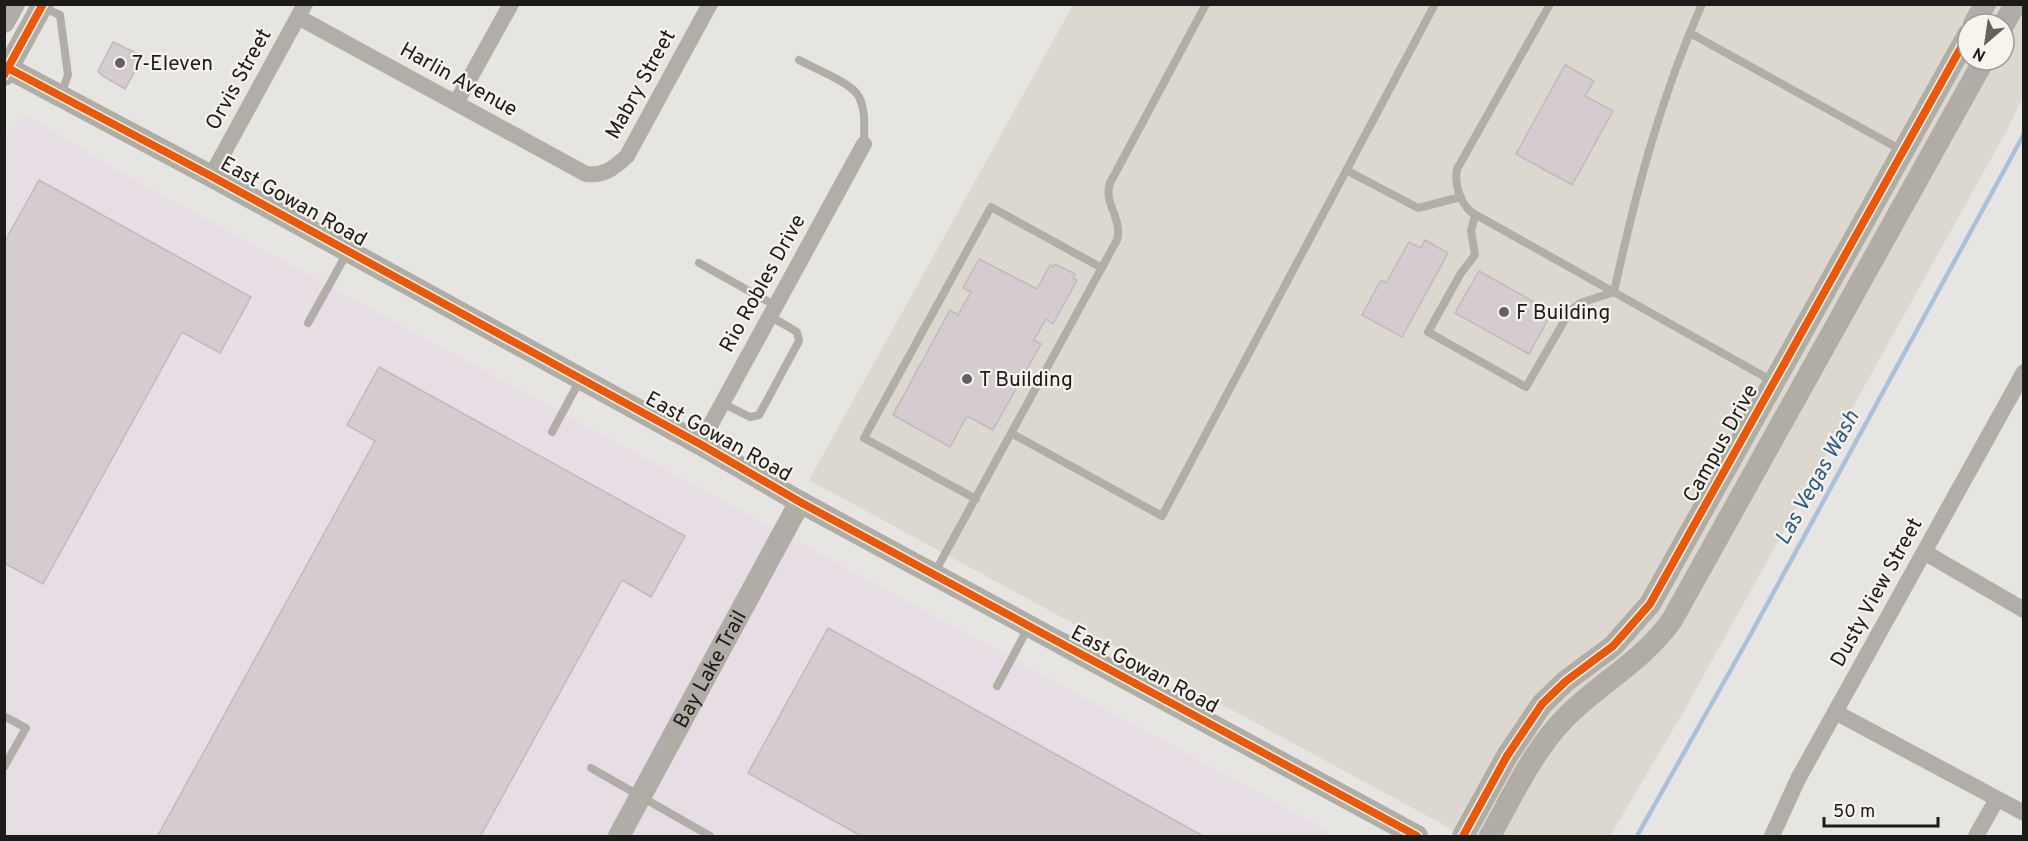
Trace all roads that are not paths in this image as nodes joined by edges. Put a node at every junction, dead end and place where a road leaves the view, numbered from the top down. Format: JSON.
{"nodes":[{"id":1,"x":14,"y":4,"type":"edge"},
{"id":2,"x":511,"y":4,"type":"edge"},
{"id":3,"x":710,"y":4,"type":"edge"},
{"id":4,"x":1206,"y":4,"type":"edge"},
{"id":5,"x":1435,"y":4,"type":"edge"},
{"id":6,"x":1550,"y":4,"type":"edge"},
{"id":7,"x":1702,"y":4,"type":"edge"},
{"id":8,"x":42,"y":6,"type":"edge"},
{"id":9,"x":302,"y":11,"type":"edge"},
{"id":10,"x":4,"y":22,"type":"edge"},
{"id":11,"x":1690,"y":33,"type":"junction"},
{"id":12,"x":1956,"y":56,"type":"edge"},
{"id":13,"x":799,"y":60,"type":"dead end"},
{"id":14,"x":6,"y":70,"type":"edge"},
{"id":15,"x":1977,"y":72,"type":"edge"},
{"id":16,"x":60,"y":96,"type":"junction"},
{"id":17,"x":456,"y":103,"type":"junction"},
{"id":18,"x":864,"y":144,"type":"joint"},
{"id":19,"x":1903,"y":152,"type":"junction"},
{"id":20,"x":1926,"y":165,"type":"junction"},
{"id":21,"x":1346,"y":170,"type":"junction"},
{"id":22,"x":599,"y":175,"type":"joint"},
{"id":23,"x":211,"y":176,"type":"junction"},
{"id":24,"x":1461,"y":197,"type":"junction"},
{"id":25,"x":1475,"y":215,"type":"junction"},
{"id":26,"x":348,"y":251,"type":"junction"},
{"id":27,"x":699,"y":263,"type":"dead end"},
{"id":28,"x":1102,"y":268,"type":"junction"},
{"id":29,"x":1614,"y":292,"type":"junction"},
{"id":30,"x":773,"y":311,"type":"junction"},
{"id":31,"x":308,"y":323,"type":"dead end"},
{"id":32,"x":2024,"y":372,"type":"edge"},
{"id":33,"x":581,"y":379,"type":"junction"},
{"id":34,"x":1775,"y":382,"type":"junction"},
{"id":35,"x":1798,"y":395,"type":"junction"},
{"id":36,"x":2016,"y":402,"type":"edge"},
{"id":37,"x":722,"y":403,"type":"junction"},
{"id":38,"x":552,"y":432,"type":"dead end"},
{"id":39,"x":1011,"y":433,"type":"junction"},
{"id":40,"x":700,"y":444,"type":"junction"},
{"id":41,"x":976,"y":499,"type":"junction"},
{"id":42,"x":800,"y":502,"type":"junction"},
{"id":43,"x":1924,"y":552,"type":"junction"},
{"id":44,"x":934,"y":574,"type":"junction"},
{"id":45,"x":2024,"y":609,"type":"edge"},
{"id":46,"x":1029,"y":626,"type":"junction"},
{"id":47,"x":997,"y":686,"type":"dead end"},
{"id":48,"x":1835,"y":712,"type":"junction"},
{"id":49,"x":4,"y":716,"type":"edge"},
{"id":50,"x":4,"y":767,"type":"edge"},
{"id":51,"x":591,"y":768,"type":"dead end"},
{"id":52,"x":640,"y":798,"type":"junction"},
{"id":53,"x":1997,"y":799,"type":"junction"},
{"id":54,"x":2024,"y":813,"type":"edge"},
{"id":55,"x":619,"y":837,"type":"edge"},
{"id":56,"x":710,"y":837,"type":"edge"},
{"id":57,"x":1417,"y":837,"type":"edge"},
{"id":58,"x":1463,"y":837,"type":"edge"},
{"id":59,"x":1490,"y":837,"type":"edge"},
{"id":60,"x":1772,"y":837,"type":"edge"},
{"id":61,"x":1976,"y":837,"type":"edge"}],
"edges":[{"from":1,"to":10,"type":"street"},
{"from":2,"to":17,"type":"street"},
{"from":3,"to":22,"type":"street","name":"Mabry Street"},
{"from":4,"to":28,"type":"lane"},
{"from":5,"to":21,"type":"lane"},
{"from":6,"to":24,"type":"lane"},
{"from":7,"to":11,"type":"lane"},
{"from":8,"to":14,"type":"street"},
{"from":8,"to":16,"type":"lane"},
{"from":9,"to":17,"type":"street","name":"Harlin Avenue"},
{"from":9,"to":23,"type":"street","name":"Orvis Street"},
{"from":11,"to":19,"type":"lane"},
{"from":11,"to":29,"type":"lane"},
{"from":12,"to":19,"type":"street","name":"Campus Drive"},
{"from":13,"to":18,"type":"lane"},
{"from":14,"to":16,"type":"street","name":"East Gowan Road"},
{"from":15,"to":20,"type":"street"},
{"from":16,"to":23,"type":"street","name":"East Gowan Road"},
{"from":17,"to":22,"type":"street","name":"Harlin Avenue"},
{"from":18,"to":30,"type":"street","name":"Rio Robles Drive"},
{"from":19,"to":20,"type":"street"},
{"from":19,"to":34,"type":"street","name":"Campus Drive"},
{"from":20,"to":35,"type":"street"},
{"from":21,"to":24,"type":"lane"},
{"from":21,"to":39,"type":"lane"},
{"from":23,"to":26,"type":"street","name":"East Gowan Road"},
{"from":24,"to":25,"type":"lane"},
{"from":25,"to":29,"type":"lane"},
{"from":25,"to":29,"type":"lane"},
{"from":26,"to":31,"type":"lane"},
{"from":26,"to":33,"type":"street","name":"East Gowan Road"},
{"from":27,"to":30,"type":"lane"},
{"from":28,"to":39,"type":"lane"},
{"from":28,"to":41,"type":"lane"},
{"from":29,"to":34,"type":"lane"},
{"from":30,"to":37,"type":"street","name":"Rio Robles Drive"},
{"from":30,"to":37,"type":"lane"},
{"from":32,"to":36,"type":"street","name":"Dusty View Street"},
{"from":33,"to":38,"type":"lane"},
{"from":33,"to":40,"type":"street","name":"East Gowan Road"},
{"from":34,"to":35,"type":"street"},
{"from":34,"to":58,"type":"street","name":"Campus Drive"},
{"from":35,"to":59,"type":"street"},
{"from":36,"to":43,"type":"street","name":"Dusty View Street"},
{"from":37,"to":40,"type":"street","name":"Rio Robles Drive"},
{"from":39,"to":41,"type":"lane"},
{"from":40,"to":42,"type":"street","name":"East Gowan Road"},
{"from":41,"to":44,"type":"lane"},
{"from":42,"to":44,"type":"street","name":"East Gowan Road"},
{"from":42,"to":52,"type":"street","name":"Bay Lake Trail"},
{"from":43,"to":45,"type":"street"},
{"from":43,"to":48,"type":"street","name":"Dusty View Street"},
{"from":44,"to":46,"type":"street","name":"East Gowan Road"},
{"from":46,"to":47,"type":"lane"},
{"from":46,"to":57,"type":"street","name":"East Gowan Road"},
{"from":48,"to":53,"type":"street"},
{"from":48,"to":60,"type":"street","name":"Dusty View Street"},
{"from":49,"to":50,"type":"lane"},
{"from":51,"to":52,"type":"lane"},
{"from":52,"to":55,"type":"street","name":"Bay Lake Trail"},
{"from":52,"to":56,"type":"lane"},
{"from":53,"to":54,"type":"street"},
{"from":53,"to":61,"type":"street"}]}
